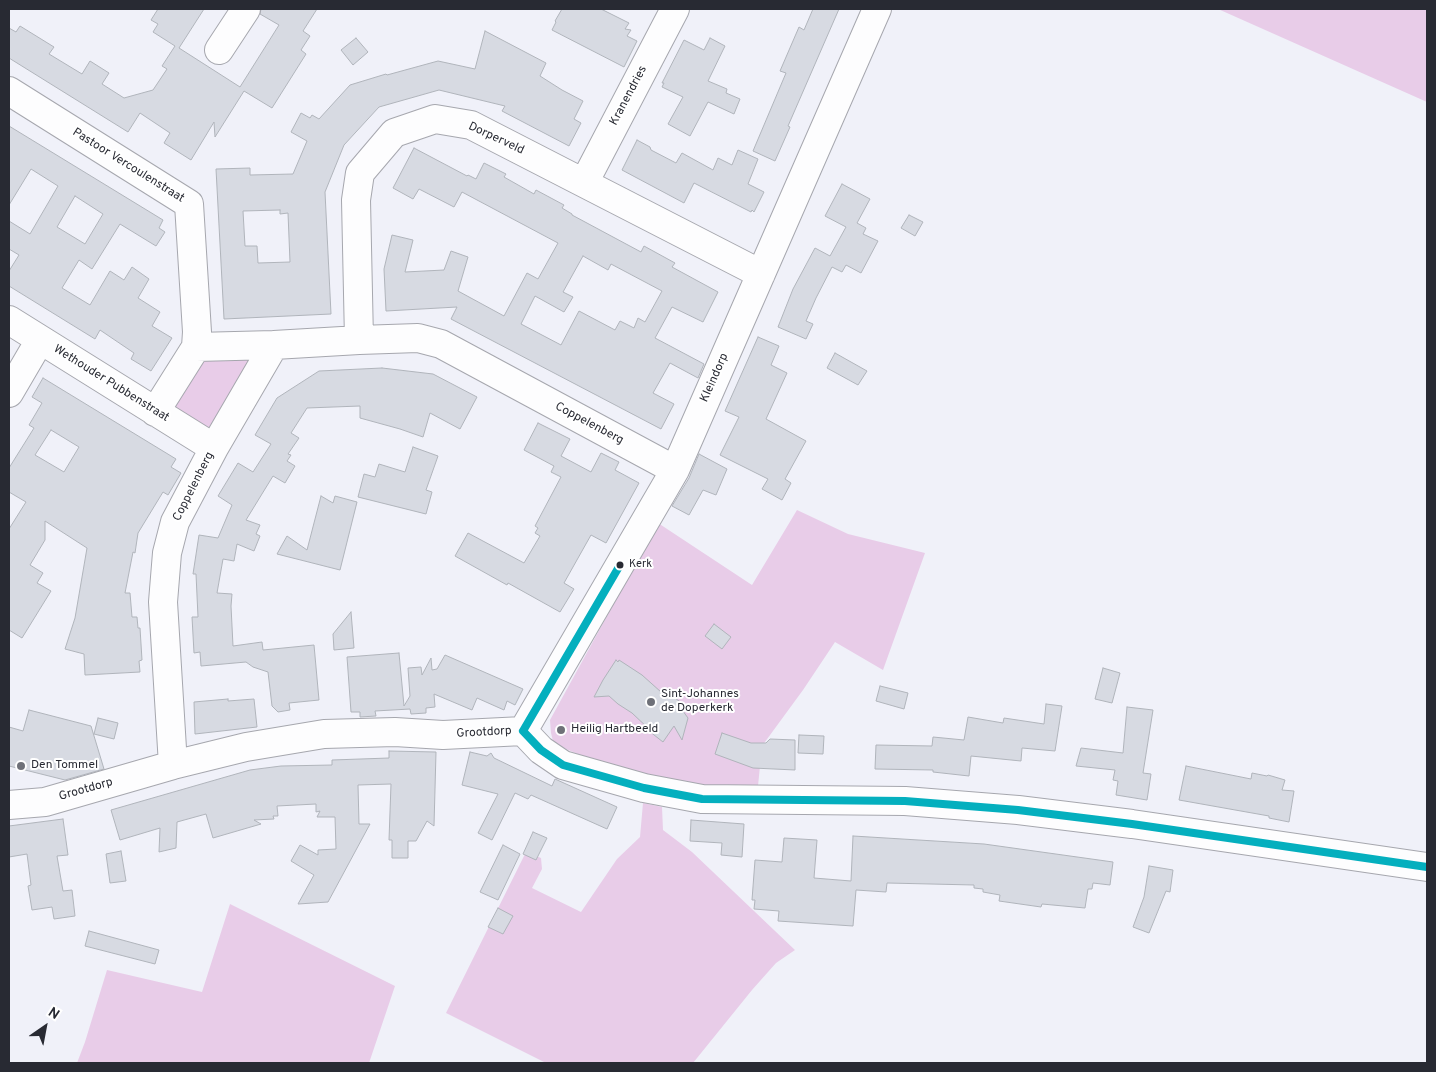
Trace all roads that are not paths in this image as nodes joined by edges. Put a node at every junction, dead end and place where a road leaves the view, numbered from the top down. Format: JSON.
{"nodes":[{"id":1,"x":246,"y":9,"type":"edge"},
{"id":2,"x":877,"y":9,"type":"edge"},
{"id":3,"x":664,"y":12,"type":"edge"},
{"id":4,"x":220,"y":50,"type":"dead end"},
{"id":5,"x":9,"y":91,"type":"edge"},
{"id":6,"x":584,"y":182,"type":"junction"},
{"id":7,"x":761,"y":274,"type":"junction"},
{"id":8,"x":9,"y":320,"type":"edge"},
{"id":9,"x":40,"y":340,"type":"junction"},
{"id":10,"x":359,"y":340,"type":"junction"},
{"id":11,"x":274,"y":345,"type":"junction"},
{"id":12,"x":196,"y":347,"type":"junction"},
{"id":13,"x":9,"y":393,"type":"edge"},
{"id":14,"x":155,"y":412,"type":"junction"},
{"id":15,"x":214,"y":448,"type":"junction"},
{"id":16,"x":675,"y":470,"type":"junction"},
{"id":17,"x":523,"y":731,"type":"junction"},
{"id":18,"x":173,"y":765,"type":"junction"},
{"id":19,"x":9,"y":804,"type":"edge"},
{"id":20,"x":1427,"y":867,"type":"edge"}],
"edges":[{"from":1,"to":4,"type":"street"},
{"from":2,"to":7,"type":"street","name":"Kleindorp"},
{"from":3,"to":6,"type":"street","name":"Kranendries"},
{"from":5,"to":12,"type":"street","name":"Pastoor Vercoulenstraat"},
{"from":6,"to":7,"type":"street","name":"Dorperveld"},
{"from":6,"to":10,"type":"street","name":"Dorperveld"},
{"from":7,"to":16,"type":"street","name":"Kleindorp"},
{"from":8,"to":9,"type":"street","name":"Wethouder Pubbenstraat"},
{"from":9,"to":13,"type":"street"},
{"from":9,"to":14,"type":"street","name":"Wethouder Pubbenstraat"},
{"from":10,"to":11,"type":"street","name":"Coppelenberg"},
{"from":10,"to":16,"type":"street","name":"Coppelenberg"},
{"from":11,"to":12,"type":"street","name":"Coppelenberg"},
{"from":11,"to":15,"type":"street","name":"Coppelenberg"},
{"from":12,"to":14,"type":"street"},
{"from":14,"to":15,"type":"street","name":"Wethouder Pubbenstraat"},
{"from":15,"to":18,"type":"street","name":"Coppelenberg"},
{"from":16,"to":17,"type":"street","name":"Kleindorp"},
{"from":17,"to":18,"type":"street","name":"Grootdorp"},
{"from":17,"to":20,"type":"street","name":"Grootdorp"},
{"from":18,"to":19,"type":"street","name":"Grootdorp"}]}
